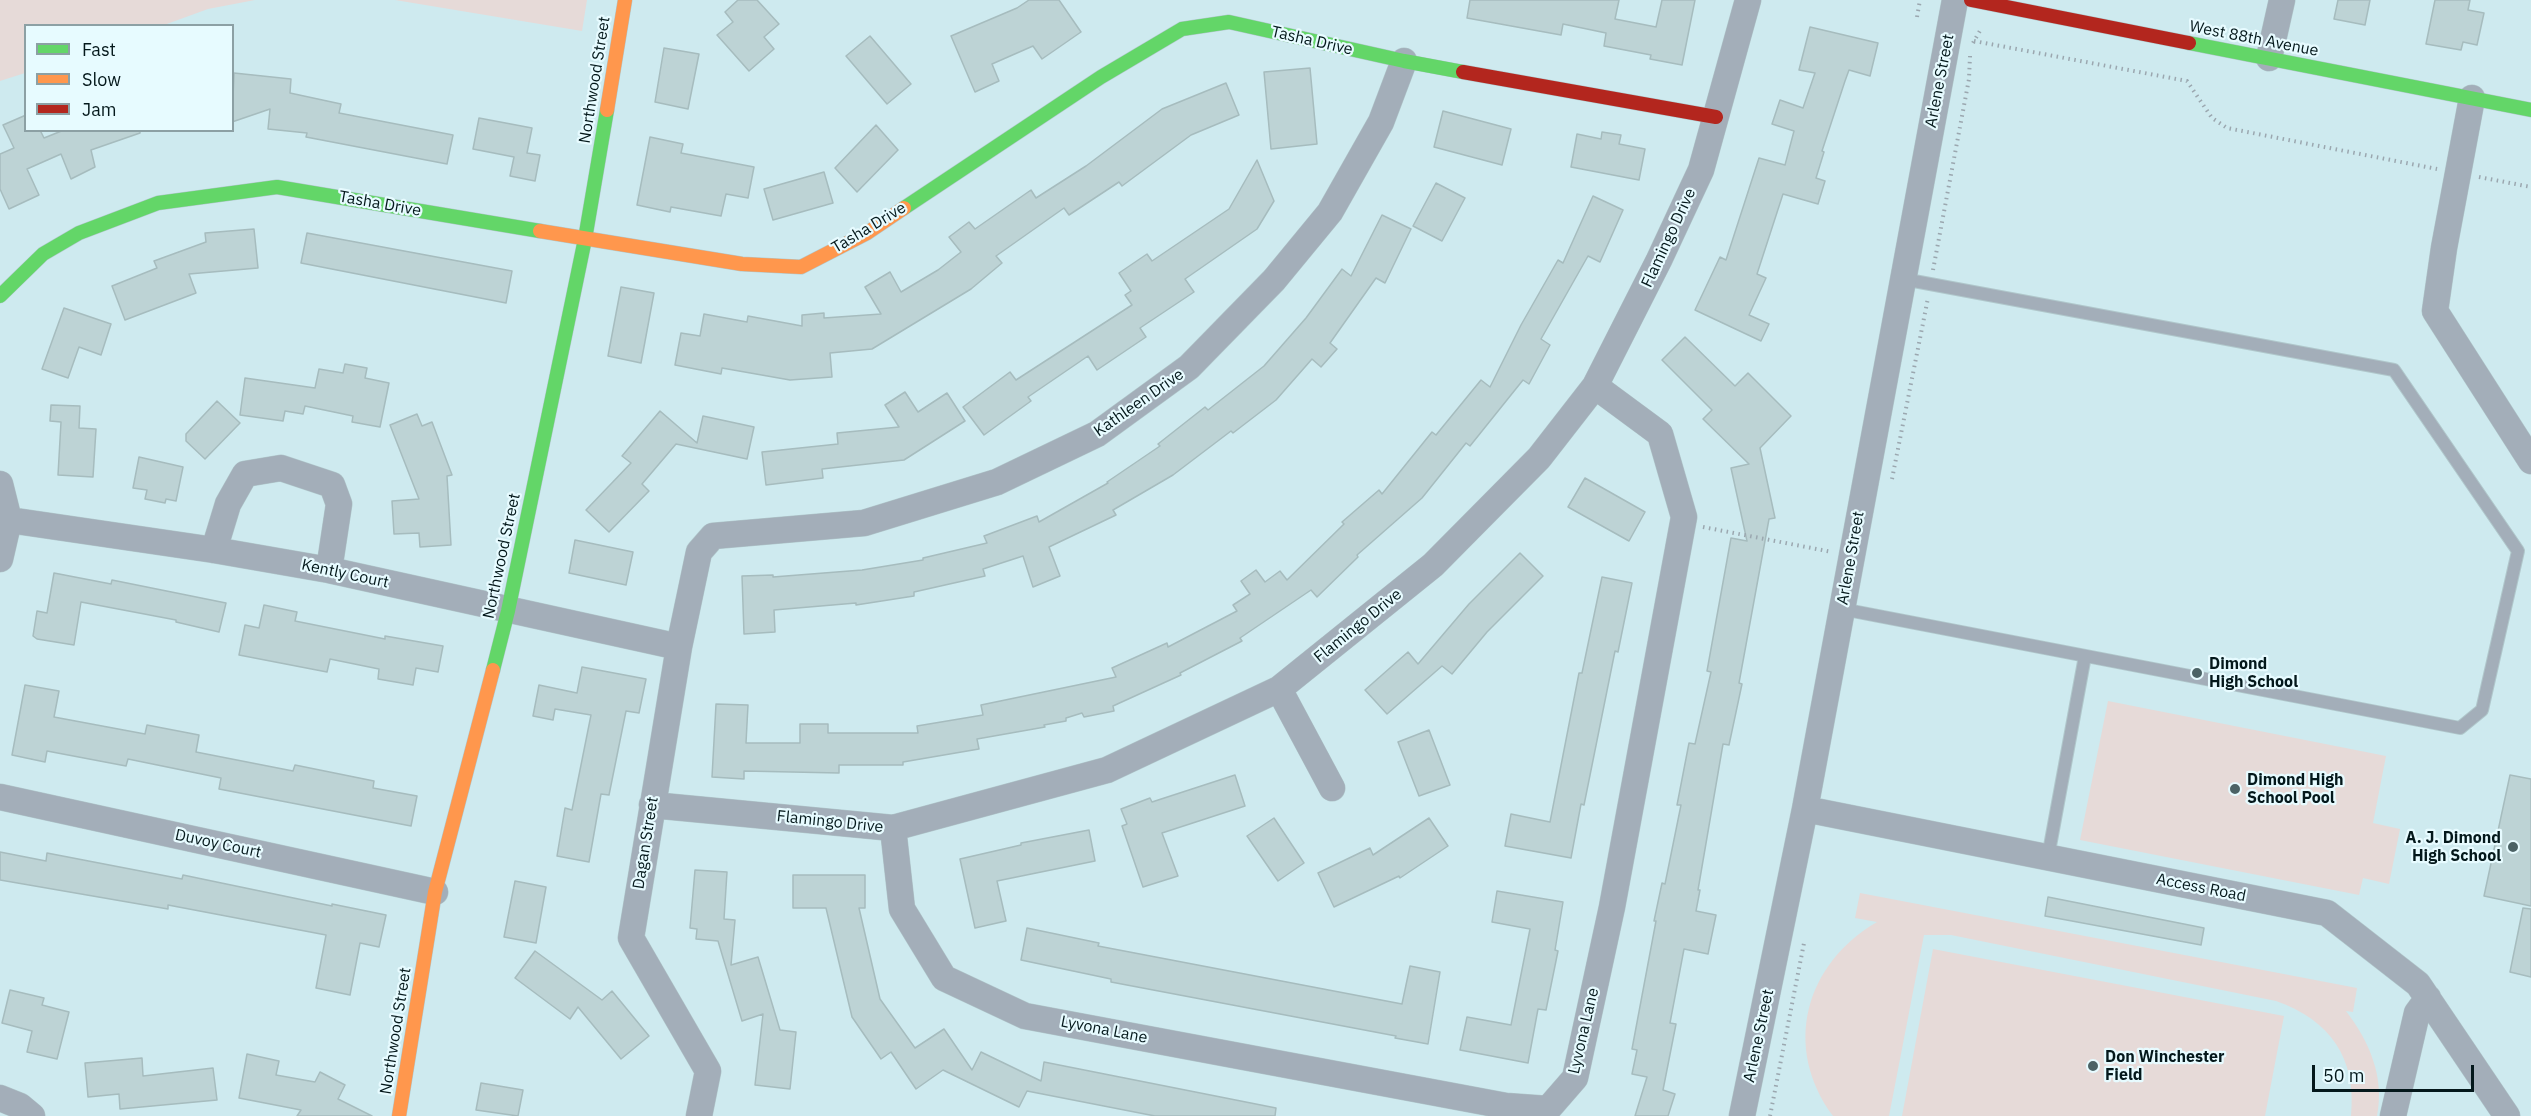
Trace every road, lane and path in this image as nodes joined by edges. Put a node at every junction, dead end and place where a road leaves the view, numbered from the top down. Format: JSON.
{"nodes":[{"id":1,"x":625,"y":0,"type":"edge"},
{"id":2,"x":1748,"y":0,"type":"edge"},
{"id":3,"x":1920,"y":0,"type":"edge"},
{"id":4,"x":1955,"y":0,"type":"edge"},
{"id":5,"x":1971,"y":0,"type":"edge"},
{"id":6,"x":2282,"y":0,"type":"edge"},
{"id":7,"x":1917,"y":17,"type":"dead end"},
{"id":8,"x":1973,"y":41,"type":"dead end"},
{"id":9,"x":2269,"y":58,"type":"junction"},
{"id":10,"x":1404,"y":61,"type":"junction"},
{"id":11,"x":2472,"y":98,"type":"junction"},
{"id":12,"x":2531,"y":110,"type":"edge"},
{"id":13,"x":1716,"y":117,"type":"junction"},
{"id":14,"x":2458,"y":173,"type":"junction"},
{"id":15,"x":2531,"y":187,"type":"edge"},
{"id":16,"x":585,"y":239,"type":"junction"},
{"id":17,"x":1903,"y":279,"type":"junction"},
{"id":18,"x":0,"y":296,"type":"edge"},
{"id":19,"x":1595,"y":386,"type":"junction"},
{"id":20,"x":2531,"y":461,"type":"edge"},
{"id":21,"x":0,"y":484,"type":"edge"},
{"id":22,"x":9,"y":520,"type":"junction"},
{"id":23,"x":1683,"y":523,"type":"junction"},
{"id":24,"x":214,"y":550,"type":"junction"},
{"id":25,"x":699,"y":552,"type":"joint"},
{"id":26,"x":1832,"y":552,"type":"dead end"},
{"id":27,"x":0,"y":559,"type":"edge"},
{"id":28,"x":329,"y":570,"type":"junction"},
{"id":29,"x":1842,"y":609,"type":"junction"},
{"id":30,"x":508,"y":611,"type":"junction"},
{"id":31,"x":679,"y":647,"type":"junction"},
{"id":32,"x":2085,"y":656,"type":"junction"},
{"id":33,"x":1279,"y":689,"type":"junction"},
{"id":34,"x":1332,"y":788,"type":"dead end"},
{"id":35,"x":0,"y":797,"type":"edge"},
{"id":36,"x":652,"y":805,"type":"junction"},
{"id":37,"x":1805,"y":809,"type":"junction"},
{"id":38,"x":893,"y":828,"type":"junction"},
{"id":39,"x":2048,"y":857,"type":"junction"},
{"id":40,"x":435,"y":892,"type":"junction"},
{"id":41,"x":2428,"y":998,"type":"junction"},
{"id":42,"x":0,"y":1098,"type":"edge"},
{"id":43,"x":32,"y":1116,"type":"edge"},
{"id":44,"x":399,"y":1116,"type":"edge"},
{"id":45,"x":699,"y":1116,"type":"edge"},
{"id":46,"x":1742,"y":1116,"type":"edge"},
{"id":47,"x":2393,"y":1116,"type":"edge"},
{"id":48,"x":2507,"y":1116,"type":"edge"}],
"edges":[{"from":1,"to":16,"type":"street","name":"Northwood Street"},
{"from":2,"to":13,"type":"street","name":"Flamingo Drive"},
{"from":3,"to":7,"type":"path"},
{"from":4,"to":17,"type":"street","name":"Arlene Street"},
{"from":5,"to":9,"type":"street","name":"West 88th Avenue"},
{"from":6,"to":9,"type":"street"},
{"from":8,"to":14,"type":"path"},
{"from":9,"to":11,"type":"street","name":"West 88th Avenue"},
{"from":10,"to":13,"type":"street","name":"Tasha Drive"},
{"from":10,"to":16,"type":"street","name":"Tasha Drive"},
{"from":10,"to":25,"type":"street","name":"Kathleen Drive"},
{"from":11,"to":12,"type":"street","name":"West 88th Avenue"},
{"from":11,"to":14,"type":"street"},
{"from":13,"to":19,"type":"street","name":"Flamingo Drive"},
{"from":14,"to":15,"type":"path"},
{"from":14,"to":20,"type":"street"},
{"from":16,"to":18,"type":"street","name":"Tasha Drive"},
{"from":16,"to":30,"type":"street","name":"Northwood Street"},
{"from":17,"to":29,"type":"street","name":"Arlene Street"},
{"from":17,"to":32,"type":"lane"},
{"from":19,"to":23,"type":"street","name":"Lyvona Lane"},
{"from":19,"to":33,"type":"street","name":"Flamingo Drive"},
{"from":21,"to":22,"type":"street"},
{"from":22,"to":24,"type":"street","name":"Kently Court"},
{"from":22,"to":27,"type":"street"},
{"from":23,"to":26,"type":"path"},
{"from":23,"to":38,"type":"street","name":"Lyvona Lane"},
{"from":24,"to":28,"type":"street","name":"Kently Court"},
{"from":24,"to":28,"type":"street"},
{"from":25,"to":31,"type":"street","name":"Dagan Street"},
{"from":28,"to":30,"type":"street","name":"Kently Court"},
{"from":29,"to":32,"type":"lane"},
{"from":29,"to":37,"type":"street","name":"Arlene Street"},
{"from":30,"to":31,"type":"street","name":"Kently Court"},
{"from":30,"to":40,"type":"street","name":"Northwood Street"},
{"from":31,"to":36,"type":"street","name":"Dagan Street"},
{"from":32,"to":39,"type":"lane"},
{"from":33,"to":34,"type":"street"},
{"from":33,"to":38,"type":"street","name":"Flamingo Drive"},
{"from":35,"to":40,"type":"street","name":"Duvoy Court"},
{"from":36,"to":38,"type":"street","name":"Flamingo Drive"},
{"from":36,"to":45,"type":"street","name":"Dagan Street"},
{"from":37,"to":39,"type":"street","name":"Access Road"},
{"from":37,"to":46,"type":"street","name":"Arlene Street"},
{"from":39,"to":41,"type":"street","name":"Access Road"},
{"from":40,"to":44,"type":"street","name":"Northwood Street"},
{"from":41,"to":47,"type":"street"},
{"from":41,"to":48,"type":"street","name":"Access Road"},
{"from":42,"to":43,"type":"street"}]}
